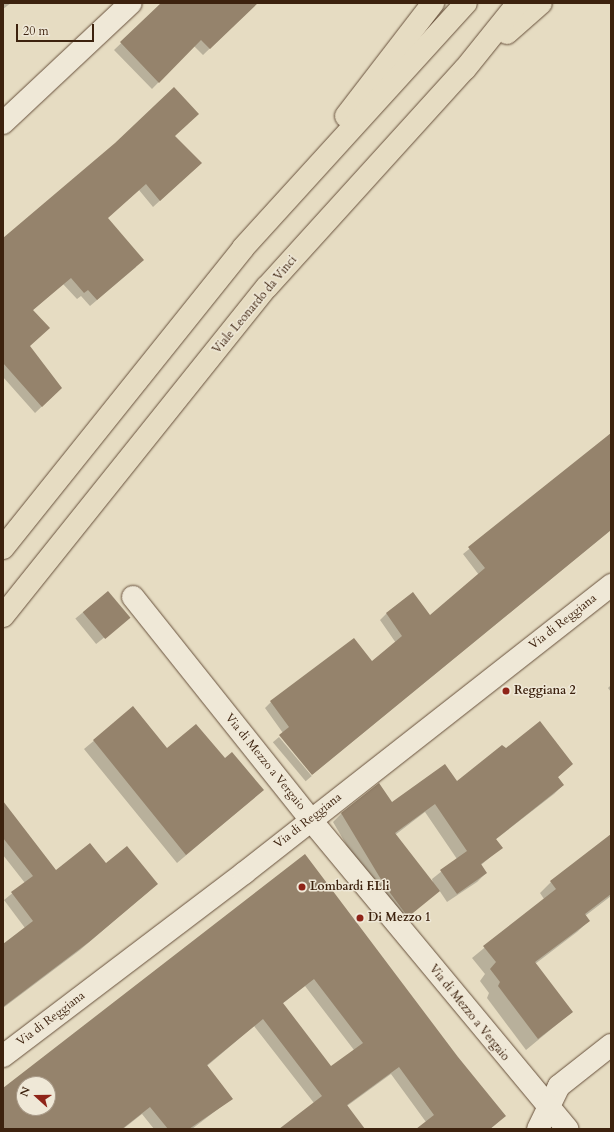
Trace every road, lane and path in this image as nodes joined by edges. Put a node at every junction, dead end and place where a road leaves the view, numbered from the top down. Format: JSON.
{"nodes":[{"id":1,"x":131,"y":3,"type":"edge"},
{"id":2,"x":433,"y":3,"type":"edge"},
{"id":3,"x":466,"y":3,"type":"edge"},
{"id":4,"x":518,"y":3,"type":"edge"},
{"id":5,"x":541,"y":3,"type":"edge"},
{"id":6,"x":465,"y":69,"type":"junction"},
{"id":7,"x":3,"y":123,"type":"edge"},
{"id":8,"x":243,"y":248,"type":"junction"},
{"id":9,"x":3,"y":548,"type":"edge"},
{"id":10,"x":611,"y":585,"type":"edge"},
{"id":11,"x":133,"y":597,"type":"dead end"},
{"id":12,"x":3,"y":616,"type":"edge"},
{"id":13,"x":310,"y":819,"type":"junction"},
{"id":14,"x":611,"y":1045,"type":"edge"},
{"id":15,"x":3,"y":1056,"type":"edge"},
{"id":16,"x":549,"y":1110,"type":"junction"},
{"id":17,"x":538,"y":1129,"type":"edge"},
{"id":18,"x":566,"y":1129,"type":"edge"}],
"edges":[{"from":1,"to":7,"type":"street"},
{"from":2,"to":8,"type":"highway"},
{"from":3,"to":8,"type":"highway"},
{"from":4,"to":6,"type":"highway","name":"Viale Leonardo da Vinci"},
{"from":5,"to":6,"type":"highway"},
{"from":6,"to":12,"type":"highway","name":"Viale Leonardo da Vinci"},
{"from":8,"to":9,"type":"highway"},
{"from":10,"to":13,"type":"street","name":"Via di Reggiana"},
{"from":11,"to":13,"type":"street","name":"Via di Mezzo a Vergaio"},
{"from":13,"to":15,"type":"street","name":"Via di Reggiana"},
{"from":13,"to":16,"type":"street","name":"Via di Mezzo a Vergaio"},
{"from":14,"to":16,"type":"street"},
{"from":16,"to":17,"type":"street"},
{"from":16,"to":18,"type":"street","name":"Via di Mezzo a Vergaio"}]}
